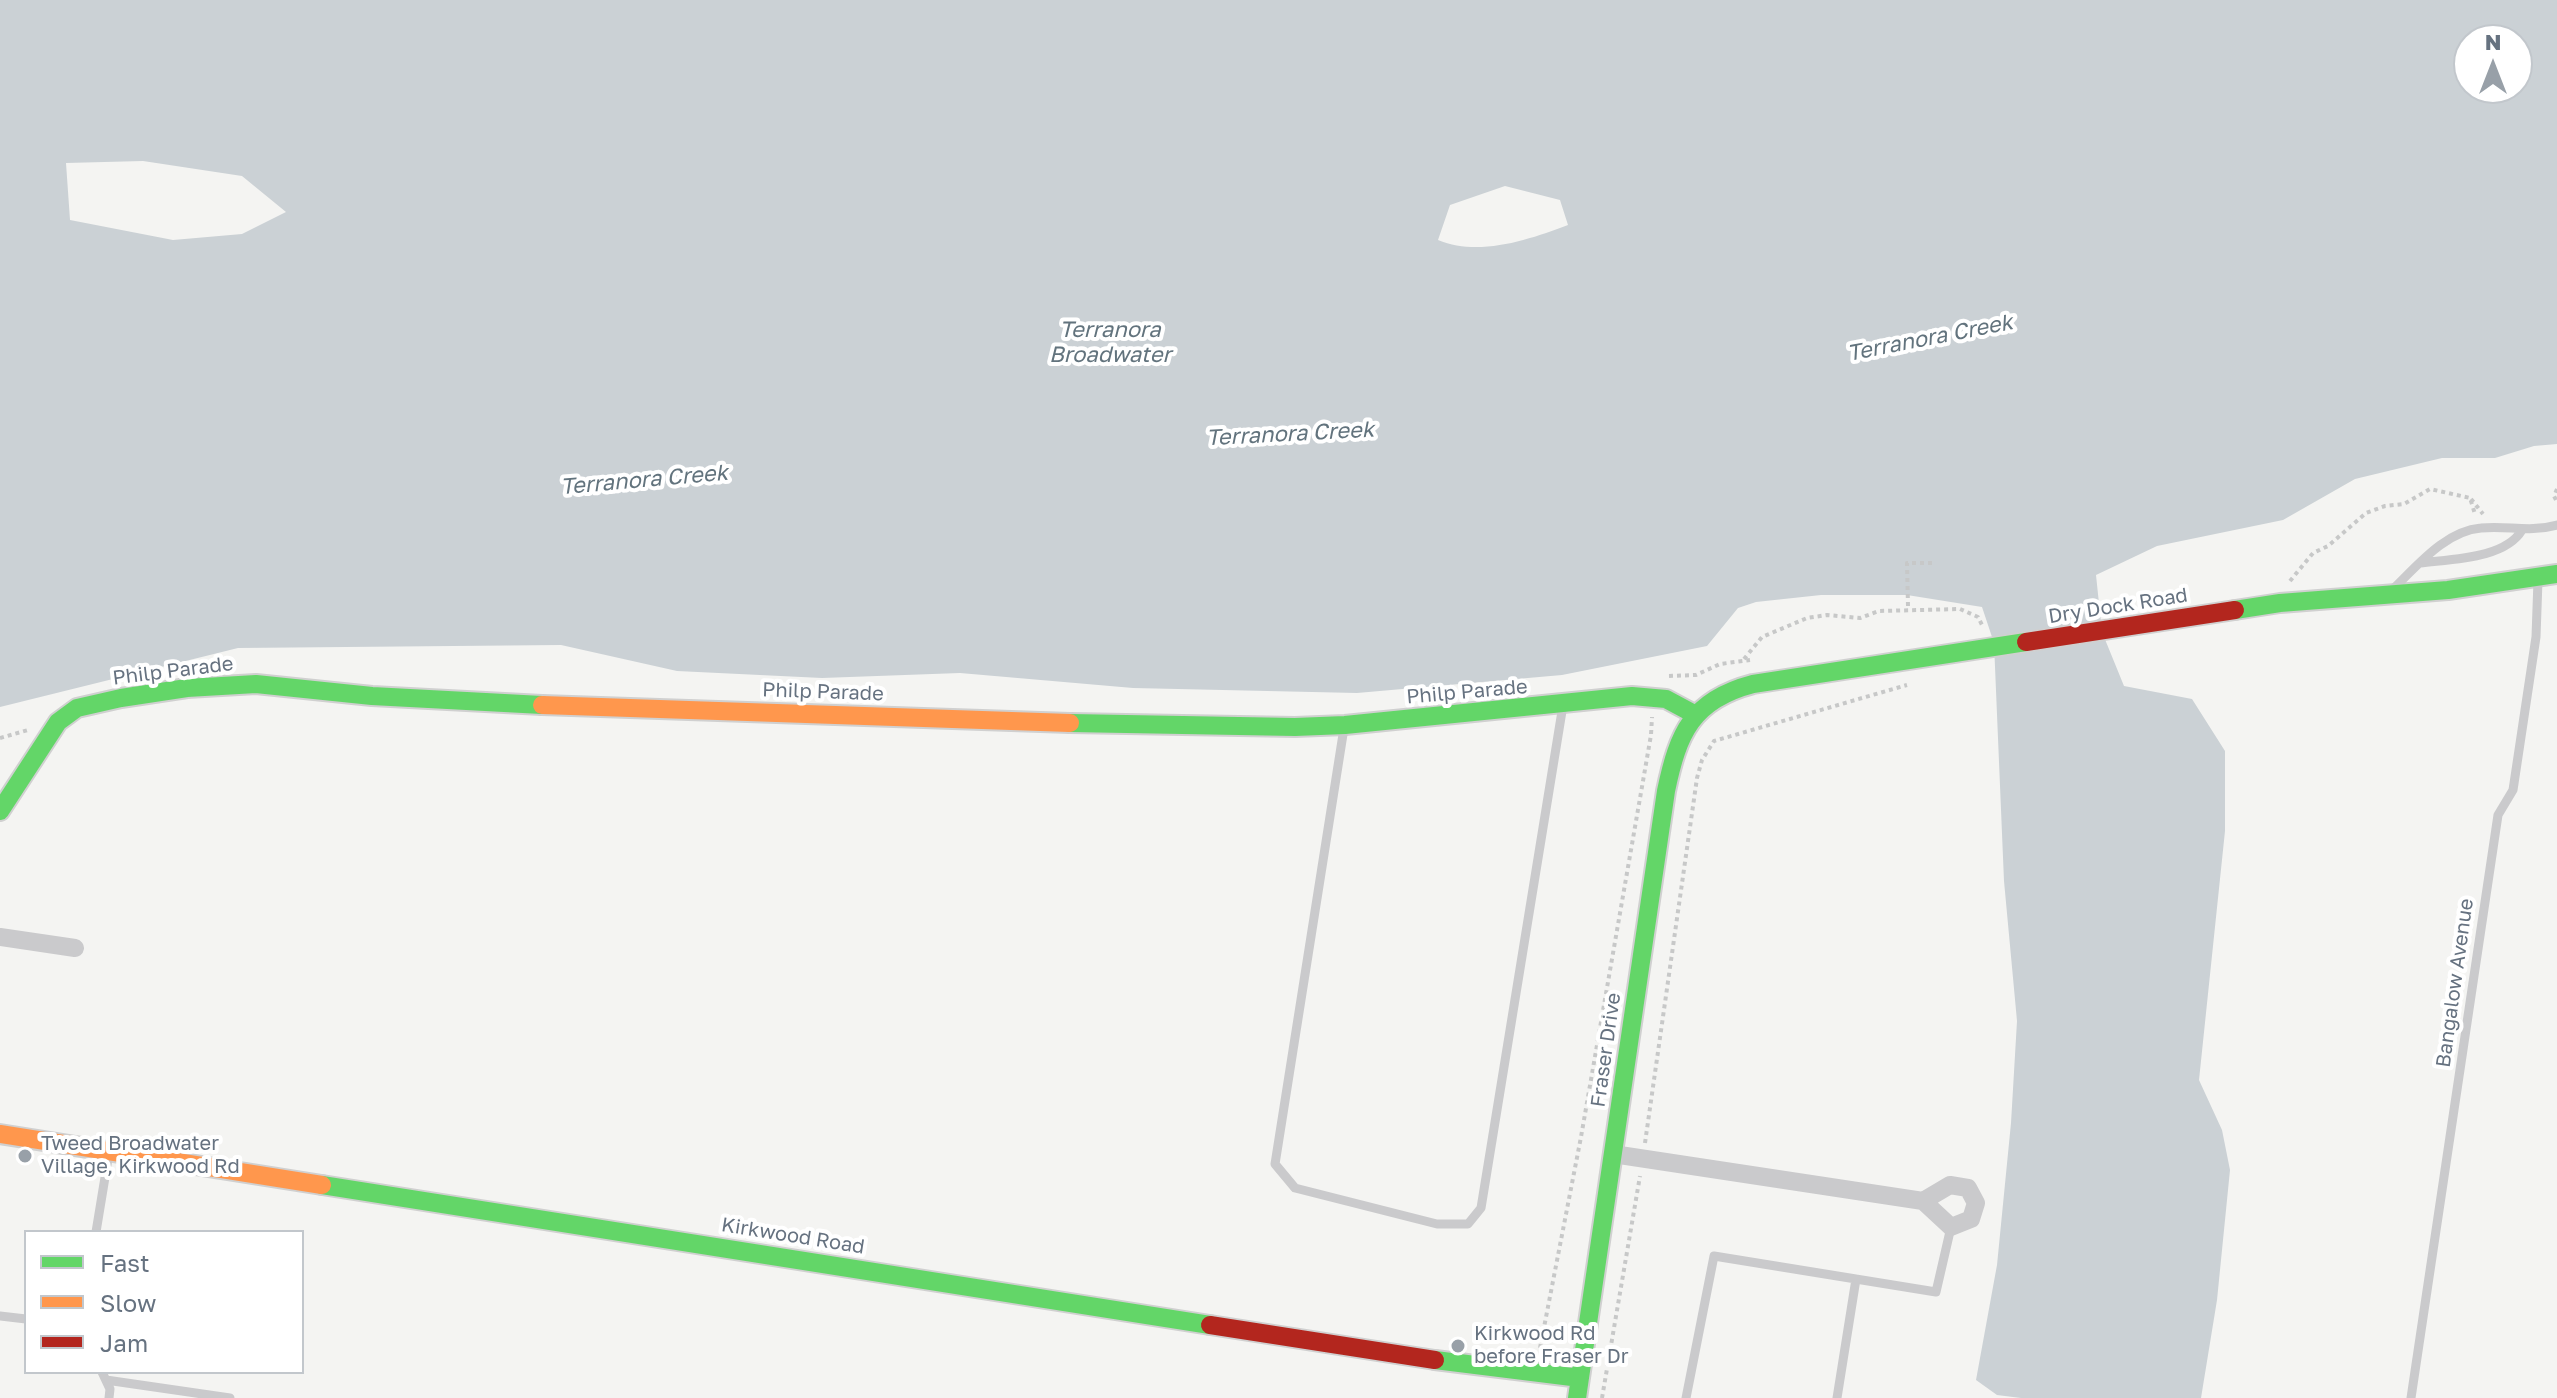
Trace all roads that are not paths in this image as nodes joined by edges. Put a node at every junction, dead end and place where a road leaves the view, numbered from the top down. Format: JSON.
{"nodes":[{"id":1,"x":2557,"y":525,"type":"edge"},
{"id":2,"x":2522,"y":530,"type":"junction"},
{"id":3,"x":2420,"y":563,"type":"junction"},
{"id":4,"x":2548,"y":575,"type":"edge"},
{"id":5,"x":2387,"y":594,"type":"junction"},
{"id":6,"x":1563,"y":705,"type":"junction"},
{"id":7,"x":1694,"y":714,"type":"junction"},
{"id":8,"x":1345,"y":725,"type":"junction"},
{"id":9,"x":0,"y":811,"type":"edge"},
{"id":10,"x":0,"y":937,"type":"edge"},
{"id":11,"x":75,"y":948,"type":"dead end"},
{"id":12,"x":0,"y":1134,"type":"edge"},
{"id":13,"x":109,"y":1150,"type":"junction"},
{"id":14,"x":1613,"y":1154,"type":"junction"},
{"id":15,"x":1923,"y":1201,"type":"junction"},
{"id":16,"x":1951,"y":1227,"type":"junction"},
{"id":17,"x":96,"y":1230,"type":"edge"},
{"id":18,"x":1856,"y":1279,"type":"junction"},
{"id":19,"x":0,"y":1316,"type":"edge"},
{"id":20,"x":24,"y":1319,"type":"edge"},
{"id":21,"x":104,"y":1376,"type":"edge"},
{"id":22,"x":1580,"y":1378,"type":"junction"},
{"id":23,"x":109,"y":1398,"type":"edge"},
{"id":24,"x":230,"y":1398,"type":"edge"},
{"id":25,"x":1577,"y":1398,"type":"edge"},
{"id":26,"x":1686,"y":1398,"type":"edge"},
{"id":27,"x":1837,"y":1398,"type":"edge"},
{"id":28,"x":2411,"y":1398,"type":"edge"}],
"edges":[{"from":1,"to":2,"type":"lane"},
{"from":2,"to":3,"type":"lane"},
{"from":2,"to":3,"type":"lane"},
{"from":3,"to":5,"type":"lane"},
{"from":4,"to":5,"type":"street","name":"Dry Dock Road"},
{"from":4,"to":28,"type":"lane","name":"Bangalow Avenue"},
{"from":5,"to":7,"type":"street","name":"Dry Dock Road"},
{"from":6,"to":7,"type":"street","name":"Philp Parade"},
{"from":6,"to":8,"type":"street","name":"Philp Parade"},
{"from":6,"to":8,"type":"lane"},
{"from":7,"to":14,"type":"street","name":"Fraser Drive"},
{"from":8,"to":9,"type":"street","name":"Philp Parade"},
{"from":10,"to":11,"type":"street"},
{"from":12,"to":13,"type":"street","name":"Kirkwood Road"},
{"from":13,"to":17,"type":"lane"},
{"from":13,"to":22,"type":"street","name":"Kirkwood Road"},
{"from":14,"to":15,"type":"street"},
{"from":14,"to":22,"type":"street","name":"Fraser Drive"},
{"from":15,"to":16,"type":"street"},
{"from":15,"to":16,"type":"street"},
{"from":16,"to":18,"type":"lane"},
{"from":18,"to":26,"type":"lane"},
{"from":18,"to":27,"type":"lane"},
{"from":19,"to":20,"type":"lane"},
{"from":21,"to":23,"type":"lane"},
{"from":21,"to":24,"type":"lane"},
{"from":22,"to":25,"type":"street","name":"Fraser Drive"}]}
